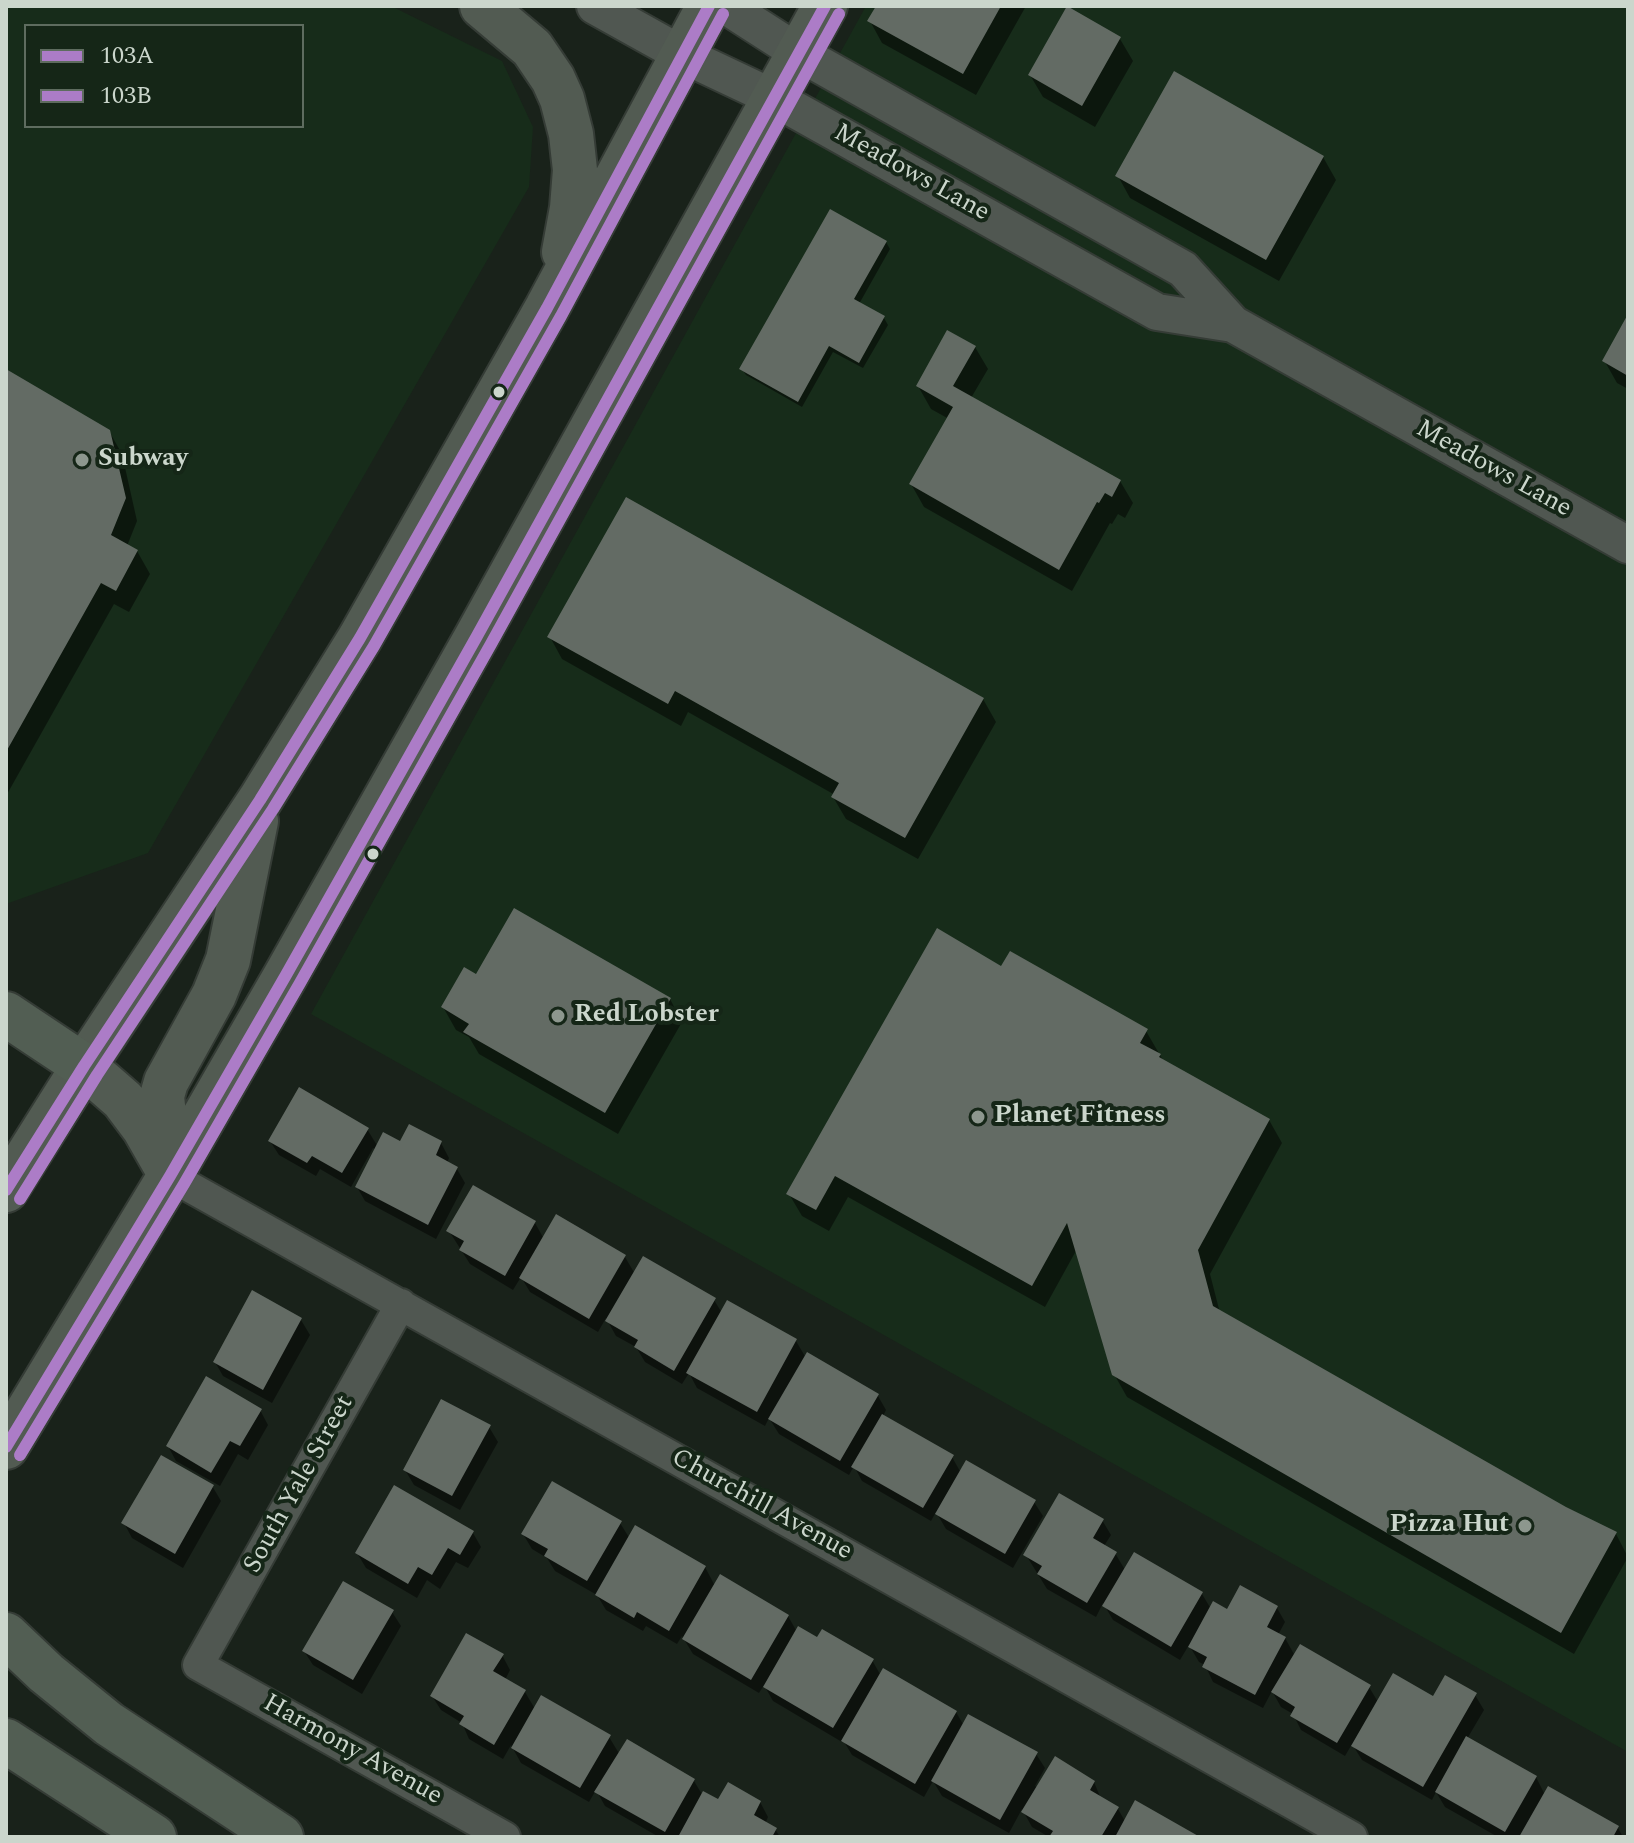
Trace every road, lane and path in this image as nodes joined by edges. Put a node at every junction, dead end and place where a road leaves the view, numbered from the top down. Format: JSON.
{"nodes":[{"id":1,"x":482,"y":6,"type":"edge"},
{"id":2,"x":595,"y":6,"type":"edge"},
{"id":3,"x":709,"y":6,"type":"edge"},
{"id":4,"x":726,"y":6,"type":"edge"},
{"id":5,"x":825,"y":6,"type":"edge"},
{"id":6,"x":799,"y":53,"type":"junction"},
{"id":7,"x":683,"y":55,"type":"junction"},
{"id":8,"x":774,"y":98,"type":"junction"},
{"id":9,"x":547,"y":308,"type":"junction"},
{"id":10,"x":1233,"y":324,"type":"junction"},
{"id":11,"x":1628,"y":545,"type":"edge"},
{"id":12,"x":260,"y":800,"type":"junction"},
{"id":13,"x":6,"y":1014,"type":"edge"},
{"id":14,"x":84,"y":1066,"type":"junction"},
{"id":15,"x":170,"y":1176,"type":"junction"},
{"id":16,"x":6,"y":1190,"type":"edge"},
{"id":17,"x":401,"y":1304,"type":"junction"},
{"id":18,"x":6,"y":1447,"type":"edge"},
{"id":19,"x":6,"y":1635,"type":"edge"},
{"id":20,"x":198,"y":1665,"type":"joint"},
{"id":21,"x":6,"y":1741,"type":"edge"},
{"id":22,"x":154,"y":1837,"type":"edge"},
{"id":23,"x":281,"y":1837,"type":"edge"},
{"id":24,"x":505,"y":1837,"type":"edge"},
{"id":25,"x":1352,"y":1837,"type":"edge"}],
"edges":[{"from":1,"to":9,"type":"main road"},
{"from":2,"to":7,"type":"street","name":"Meadows Lane"},
{"from":3,"to":7,"type":"main road"},
{"from":4,"to":6,"type":"street","name":"Meadows Lane"},
{"from":5,"to":6,"type":"main road"},
{"from":6,"to":8,"type":"main road"},
{"from":6,"to":10,"type":"street","name":"Meadows Lane"},
{"from":7,"to":8,"type":"street","name":"Meadows Lane"},
{"from":7,"to":9,"type":"main road"},
{"from":8,"to":10,"type":"street","name":"Meadows Lane"},
{"from":8,"to":15,"type":"main road"},
{"from":9,"to":12,"type":"main road"},
{"from":10,"to":11,"type":"street","name":"Meadows Lane"},
{"from":12,"to":14,"type":"main road"},
{"from":12,"to":15,"type":"main road"},
{"from":13,"to":14,"type":"highway"},
{"from":14,"to":15,"type":"main road"},
{"from":14,"to":16,"type":"main road"},
{"from":15,"to":17,"type":"street","name":"Churchill Avenue"},
{"from":15,"to":18,"type":"main road"},
{"from":17,"to":20,"type":"street","name":"South Yale Street"},
{"from":17,"to":25,"type":"street","name":"Churchill Avenue"},
{"from":19,"to":23,"type":"highway"},
{"from":20,"to":24,"type":"street","name":"Harmony Avenue"},
{"from":21,"to":22,"type":"highway"}]}
